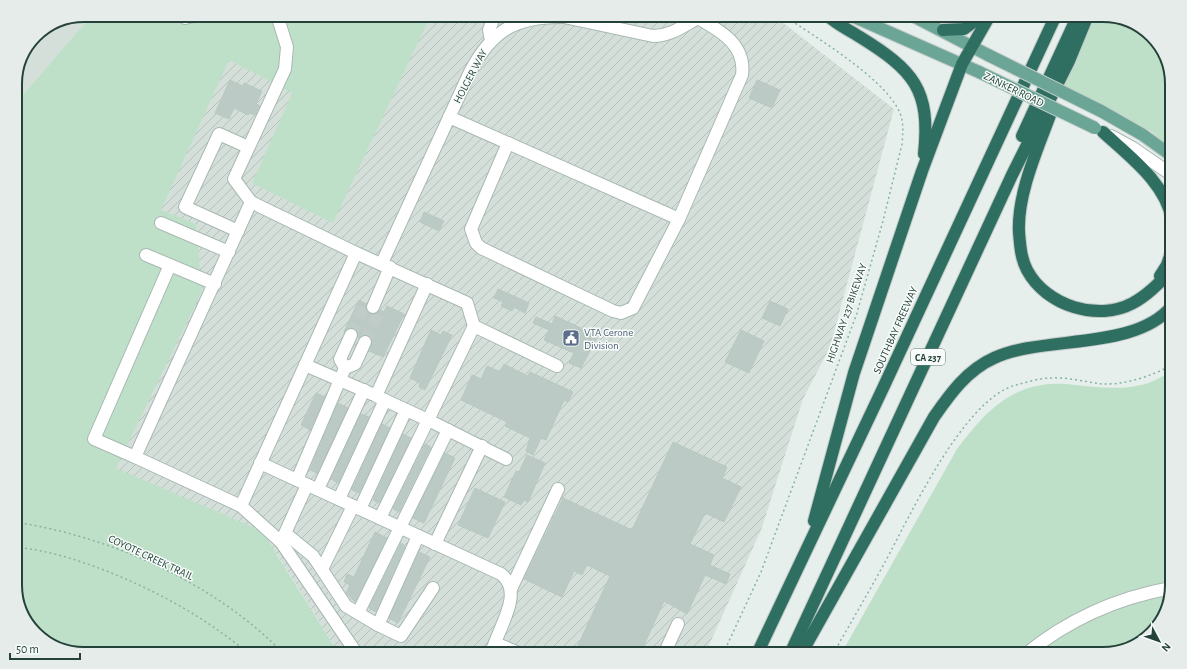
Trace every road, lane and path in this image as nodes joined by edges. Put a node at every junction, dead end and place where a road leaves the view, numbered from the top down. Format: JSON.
{"nodes":[{"id":1,"x":279,"y":22,"type":"edge"},
{"id":2,"x":492,"y":22,"type":"edge"},
{"id":3,"x":522,"y":22,"type":"edge"},
{"id":4,"x":588,"y":22,"type":"edge"},
{"id":5,"x":690,"y":22,"type":"edge"},
{"id":6,"x":708,"y":22,"type":"edge"},
{"id":7,"x":793,"y":22,"type":"edge"},
{"id":8,"x":838,"y":22,"type":"edge"},
{"id":9,"x":866,"y":22,"type":"edge"},
{"id":10,"x":926,"y":22,"type":"edge"},
{"id":11,"x":974,"y":22,"type":"edge"},
{"id":12,"x":986,"y":22,"type":"edge"},
{"id":13,"x":1053,"y":22,"type":"edge"},
{"id":14,"x":1075,"y":22,"type":"edge"},
{"id":15,"x":1085,"y":22,"type":"edge"},
{"id":16,"x":943,"y":30,"type":"junction"},
{"id":17,"x":491,"y":40,"type":"junction"},
{"id":18,"x":971,"y":45,"type":"junction"},
{"id":19,"x":1068,"y":61,"type":"junction"},
{"id":20,"x":962,"y":64,"type":"junction"},
{"id":21,"x":449,"y":117,"type":"junction"},
{"id":22,"x":1099,"y":130,"type":"junction"},
{"id":23,"x":508,"y":143,"type":"junction"},
{"id":24,"x":248,"y":147,"type":"junction"},
{"id":25,"x":1165,"y":151,"type":"edge"},
{"id":26,"x":1165,"y":170,"type":"edge"},
{"id":27,"x":922,"y":171,"type":"junction"},
{"id":28,"x":1165,"y":200,"type":"edge"},
{"id":29,"x":251,"y":202,"type":"junction"},
{"id":30,"x":679,"y":219,"type":"junction"},
{"id":31,"x":161,"y":223,"type":"dead end"},
{"id":32,"x":238,"y":231,"type":"junction"},
{"id":33,"x":229,"y":252,"type":"junction"},
{"id":34,"x":356,"y":252,"type":"junction"},
{"id":35,"x":146,"y":255,"type":"dead end"},
{"id":36,"x":386,"y":265,"type":"junction"},
{"id":37,"x":170,"y":266,"type":"junction"},
{"id":38,"x":1165,"y":268,"type":"edge"},
{"id":39,"x":1165,"y":277,"type":"edge"},
{"id":40,"x":215,"y":284,"type":"junction"},
{"id":41,"x":427,"y":284,"type":"junction"},
{"id":42,"x":1148,"y":293,"type":"junction"},
{"id":43,"x":373,"y":307,"type":"tunnel mouth"},
{"id":44,"x":1165,"y":312,"type":"edge"},
{"id":45,"x":474,"y":326,"type":"junction"},
{"id":46,"x":358,"y":338,"type":"tunnel mouth"},
{"id":47,"x":305,"y":365,"type":"junction"},
{"id":48,"x":557,"y":366,"type":"dead end"},
{"id":49,"x":1165,"y":368,"type":"edge"},
{"id":50,"x":340,"y":380,"type":"junction"},
{"id":51,"x":364,"y":390,"type":"junction"},
{"id":52,"x":381,"y":398,"type":"junction"},
{"id":53,"x":406,"y":410,"type":"junction"},
{"id":54,"x":428,"y":420,"type":"junction"},
{"id":55,"x":448,"y":430,"type":"junction"},
{"id":56,"x":482,"y":446,"type":"junction"},
{"id":57,"x":135,"y":457,"type":"junction"},
{"id":58,"x":506,"y":459,"type":"dead end"},
{"id":59,"x":260,"y":463,"type":"junction"},
{"id":60,"x":307,"y":484,"type":"junction"},
{"id":61,"x":558,"y":489,"type":"dead end"},
{"id":62,"x":339,"y":499,"type":"junction"},
{"id":63,"x":241,"y":506,"type":"junction"},
{"id":64,"x":356,"y":507,"type":"junction"},
{"id":65,"x":380,"y":518,"type":"junction"},
{"id":66,"x":22,"y":524,"type":"edge"},
{"id":67,"x":400,"y":527,"type":"junction"},
{"id":68,"x":418,"y":536,"type":"junction"},
{"id":69,"x":283,"y":538,"type":"junction"},
{"id":70,"x":435,"y":544,"type":"junction"},
{"id":71,"x":22,"y":548,"type":"edge"},
{"id":72,"x":806,"y":550,"type":"junction"},
{"id":73,"x":322,"y":569,"type":"junction"},
{"id":74,"x":433,"y":588,"type":"dead end"},
{"id":75,"x":511,"y":589,"type":"junction"},
{"id":76,"x":1164,"y":590,"type":"edge"},
{"id":77,"x":358,"y":613,"type":"junction"},
{"id":78,"x":678,"y":624,"type":"dead end"},
{"id":79,"x":378,"y":625,"type":"junction"},
{"id":80,"x":240,"y":647,"type":"edge"},
{"id":81,"x":276,"y":647,"type":"edge"},
{"id":82,"x":353,"y":647,"type":"edge"},
{"id":83,"x":492,"y":647,"type":"edge"},
{"id":84,"x":667,"y":647,"type":"edge"},
{"id":85,"x":726,"y":647,"type":"edge"},
{"id":86,"x":760,"y":647,"type":"edge"},
{"id":87,"x":784,"y":647,"type":"edge"},
{"id":88,"x":793,"y":647,"type":"edge"},
{"id":89,"x":805,"y":647,"type":"edge"},
{"id":90,"x":837,"y":647,"type":"edge"},
{"id":91,"x":1036,"y":647,"type":"edge"}],
"edges":[{"from":1,"to":24,"type":"street"},
{"from":2,"to":17,"type":"street"},
{"from":3,"to":17,"type":"street","name":"HOLGER WAY"},
{"from":4,"to":5,"type":"street","name":"HOLGER WAY"},
{"from":6,"to":30,"type":"street"},
{"from":7,"to":85,"type":"path","name":"HIGHWAY 237 BIKEWAY"},
{"from":8,"to":27,"type":"highway"},
{"from":9,"to":20,"type":"main road","name":"ZANKER ROAD"},
{"from":10,"to":16,"type":"main road","name":"ZANKER ROAD"},
{"from":11,"to":16,"type":"highway"},
{"from":12,"to":18,"type":"highway"},
{"from":13,"to":72,"type":"highway","name":"SOUTHBAY FREEWAY","number":"CA 237"},
{"from":14,"to":87,"type":"highway"},
{"from":15,"to":19,"type":"highway","number":"CA 237"},
{"from":16,"to":18,"type":"main road","name":"ZANKER ROAD"},
{"from":17,"to":21,"type":"street","name":"HOLGER WAY"},
{"from":18,"to":20,"type":"highway"},
{"from":18,"to":25,"type":"main road","name":"ZANKER ROAD","bridge":true},
{"from":19,"to":42,"type":"highway"},
{"from":19,"to":88,"type":"highway","number":"CA 237"},
{"from":20,"to":22,"type":"main road","name":"ZANKER ROAD","bridge":true},
{"from":20,"to":27,"type":"highway"},
{"from":21,"to":23,"type":"street"},
{"from":21,"to":36,"type":"street","name":"HOLGER WAY"},
{"from":22,"to":26,"type":"street","name":"ZANKER ROAD"},
{"from":22,"to":28,"type":"highway"},
{"from":23,"to":30,"type":"street"},
{"from":23,"to":30,"type":"street"},
{"from":24,"to":29,"type":"street"},
{"from":24,"to":32,"type":"street"},
{"from":27,"to":72,"type":"highway"},
{"from":29,"to":32,"type":"street"},
{"from":29,"to":34,"type":"street"},
{"from":31,"to":33,"type":"street"},
{"from":32,"to":33,"type":"street"},
{"from":33,"to":40,"type":"street"},
{"from":34,"to":36,"type":"street"},
{"from":34,"to":47,"type":"street"},
{"from":35,"to":37,"type":"street"},
{"from":36,"to":41,"type":"street"},
{"from":36,"to":43,"type":"street","name":"HOLGER WAY"},
{"from":37,"to":40,"type":"street"},
{"from":37,"to":57,"type":"street"},
{"from":38,"to":42,"type":"highway"},
{"from":39,"to":42,"type":"highway"},
{"from":40,"to":57,"type":"street"},
{"from":41,"to":45,"type":"street"},
{"from":41,"to":52,"type":"street"},
{"from":44,"to":89,"type":"highway"},
{"from":45,"to":48,"type":"street"},
{"from":45,"to":54,"type":"street"},
{"from":46,"to":50,"type":"street"},
{"from":47,"to":50,"type":"street"},
{"from":47,"to":59,"type":"street"},
{"from":49,"to":90,"type":"path"},
{"from":50,"to":51,"type":"street"},
{"from":50,"to":60,"type":"street"},
{"from":51,"to":52,"type":"street"},
{"from":51,"to":60,"type":"street"},
{"from":52,"to":53,"type":"street"},
{"from":52,"to":62,"type":"street"},
{"from":53,"to":54,"type":"street"},
{"from":53,"to":64,"type":"street"},
{"from":54,"to":55,"type":"street"},
{"from":54,"to":65,"type":"street"},
{"from":55,"to":56,"type":"street"},
{"from":55,"to":67,"type":"street"},
{"from":56,"to":58,"type":"street"},
{"from":56,"to":70,"type":"street"},
{"from":57,"to":63,"type":"street"},
{"from":59,"to":60,"type":"street"},
{"from":59,"to":63,"type":"street"},
{"from":60,"to":62,"type":"street"},
{"from":60,"to":69,"type":"street"},
{"from":61,"to":75,"type":"street"},
{"from":62,"to":64,"type":"street"},
{"from":63,"to":69,"type":"street"},
{"from":64,"to":65,"type":"street"},
{"from":64,"to":73,"type":"street"},
{"from":65,"to":67,"type":"street"},
{"from":66,"to":81,"type":"path","name":"COYOTE CREEK TRAIL"},
{"from":67,"to":68,"type":"street"},
{"from":67,"to":77,"type":"street"},
{"from":68,"to":70,"type":"street"},
{"from":68,"to":79,"type":"street"},
{"from":69,"to":73,"type":"street"},
{"from":69,"to":82,"type":"street"},
{"from":70,"to":75,"type":"street"},
{"from":71,"to":80,"type":"path"},
{"from":72,"to":86,"type":"highway","name":"SOUTHBAY FREEWAY","number":"CA 237"},
{"from":73,"to":77,"type":"street"},
{"from":74,"to":79,"type":"street"},
{"from":75,"to":83,"type":"street"},
{"from":76,"to":91,"type":"street"},
{"from":77,"to":79,"type":"street"},
{"from":78,"to":84,"type":"street"}]}
